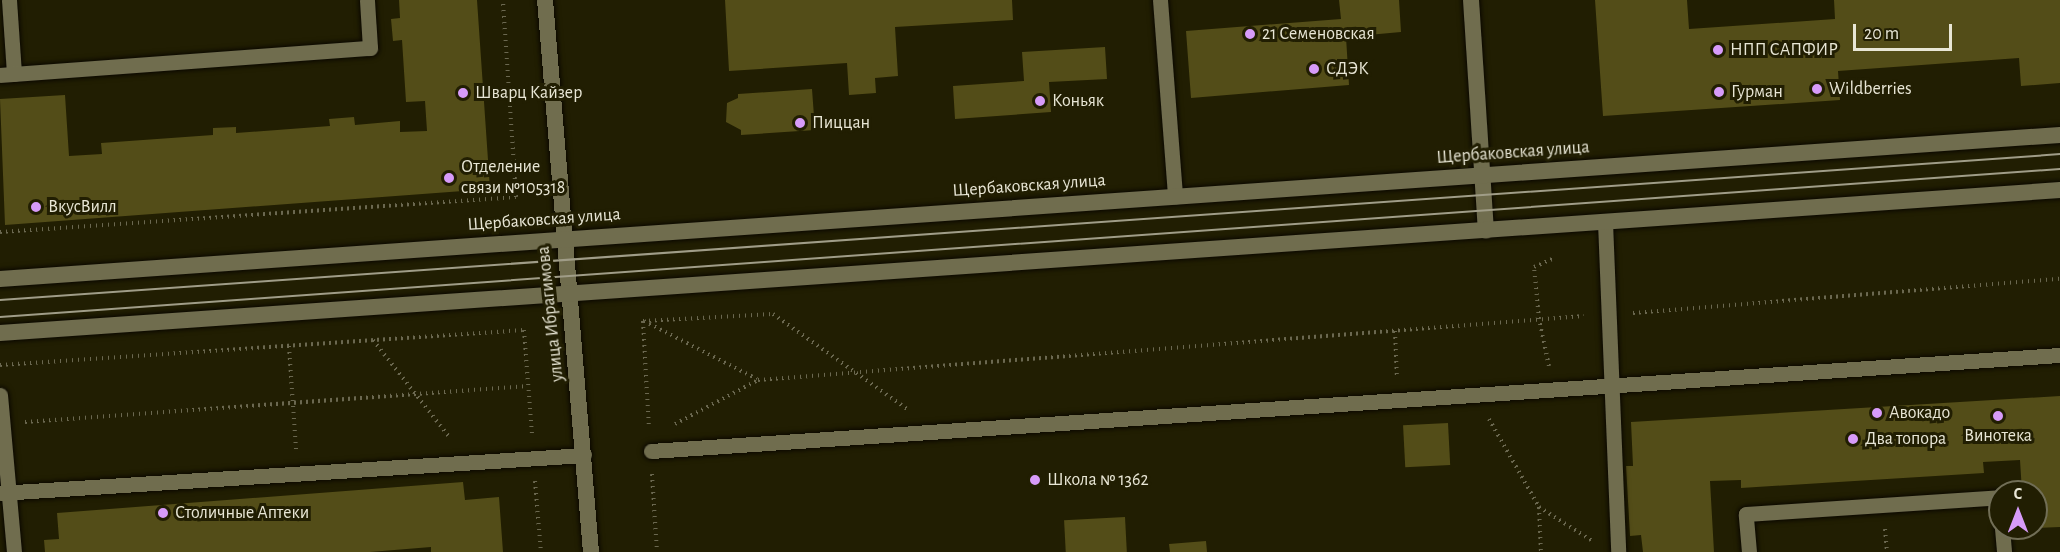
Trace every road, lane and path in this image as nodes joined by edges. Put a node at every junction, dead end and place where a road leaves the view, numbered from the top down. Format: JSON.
{"nodes":[{"id":1,"x":9,"y":0,"type":"edge"},
{"id":2,"x":367,"y":0,"type":"edge"},
{"id":3,"x":503,"y":0,"type":"edge"},
{"id":4,"x":545,"y":0,"type":"edge"},
{"id":5,"x":1160,"y":0,"type":"edge"},
{"id":6,"x":1471,"y":0,"type":"edge"},
{"id":7,"x":7,"y":74,"type":"edge"},
{"id":8,"x":2060,"y":135,"type":"edge"},
{"id":9,"x":1482,"y":175,"type":"junction"},
{"id":10,"x":2060,"y":190,"type":"edge"},
{"id":11,"x":1175,"y":196,"type":"junction"},
{"id":12,"x":1605,"y":222,"type":"junction"},
{"id":13,"x":1486,"y":231,"type":"junction"},
{"id":14,"x":0,"y":232,"type":"edge"},
{"id":15,"x":563,"y":238,"type":"junction"},
{"id":16,"x":1554,"y":258,"type":"dead end"},
{"id":17,"x":0,"y":279,"type":"edge"},
{"id":18,"x":2060,"y":279,"type":"edge"},
{"id":19,"x":572,"y":294,"type":"junction"},
{"id":20,"x":1608,"y":315,"type":"junction"},
{"id":21,"x":1539,"y":320,"type":"junction"},
{"id":22,"x":524,"y":330,"type":"dead end"},
{"id":23,"x":1395,"y":330,"type":"junction"},
{"id":24,"x":0,"y":333,"type":"edge"},
{"id":25,"x":373,"y":340,"type":"junction"},
{"id":26,"x":289,"y":346,"type":"junction"},
{"id":27,"x":2060,"y":355,"type":"edge"},
{"id":28,"x":0,"y":365,"type":"edge"},
{"id":29,"x":855,"y":372,"type":"junction"},
{"id":30,"x":758,"y":380,"type":"junction"},
{"id":31,"x":1610,"y":385,"type":"junction"},
{"id":32,"x":528,"y":386,"type":"dead end"},
{"id":33,"x":1555,"y":388,"type":"junction"},
{"id":34,"x":1474,"y":393,"type":"junction"},
{"id":35,"x":416,"y":394,"type":"junction"},
{"id":36,"x":0,"y":395,"type":"edge"},
{"id":37,"x":1398,"y":398,"type":"junction"},
{"id":38,"x":293,"y":404,"type":"junction"},
{"id":39,"x":3,"y":424,"type":"junction"},
{"id":40,"x":669,"y":427,"type":"dead end"},
{"id":41,"x":939,"y":432,"type":"junction"},
{"id":42,"x":651,"y":451,"type":"dead end"},
{"id":43,"x":584,"y":455,"type":"junction"},
{"id":44,"x":470,"y":463,"type":"junction"},
{"id":45,"x":298,"y":474,"type":"junction"},
{"id":46,"x":5,"y":493,"type":"edge"},
{"id":47,"x":1988,"y":498,"type":"edge"},
{"id":48,"x":1539,"y":507,"type":"junction"},
{"id":49,"x":1601,"y":546,"type":"dead end"},
{"id":50,"x":14,"y":552,"type":"edge"},
{"id":51,"x":591,"y":552,"type":"edge"},
{"id":52,"x":1541,"y":552,"type":"edge"},
{"id":53,"x":1618,"y":552,"type":"edge"},
{"id":54,"x":1749,"y":552,"type":"edge"}],
"edges":[{"from":1,"to":7,"type":"lane"},
{"from":2,"to":7,"type":"lane"},
{"from":3,"to":14,"type":"path"},
{"from":4,"to":15,"type":"main road","name":"улица Ибрагимова"},
{"from":5,"to":11,"type":"lane"},
{"from":6,"to":9,"type":"main road"},
{"from":8,"to":9,"type":"main road","name":"Щербаковская улица"},
{"from":9,"to":11,"type":"main road","name":"Щербаковская улица"},
{"from":9,"to":13,"type":"main road"},
{"from":10,"to":12,"type":"main road"},
{"from":11,"to":15,"type":"main road","name":"Щербаковская улица"},
{"from":12,"to":13,"type":"main road"},
{"from":12,"to":20,"type":"lane"},
{"from":13,"to":19,"type":"main road"},
{"from":15,"to":17,"type":"main road","name":"Щербаковская улица"},
{"from":15,"to":19,"type":"main road","name":"улица Ибрагимова"},
{"from":16,"to":21,"type":"path"},
{"from":18,"to":20,"type":"path"},
{"from":19,"to":24,"type":"main road"},
{"from":19,"to":43,"type":"main road","name":"улица Ибрагимова"},
{"from":20,"to":21,"type":"path"},
{"from":20,"to":31,"type":"lane"},
{"from":21,"to":23,"type":"path"},
{"from":21,"to":33,"type":"path"},
{"from":22,"to":25,"type":"path"},
{"from":23,"to":29,"type":"path"},
{"from":23,"to":37,"type":"path"},
{"from":25,"to":26,"type":"path"},
{"from":25,"to":35,"type":"path"},
{"from":26,"to":28,"type":"path"},
{"from":26,"to":38,"type":"path"},
{"from":27,"to":31,"type":"lane"},
{"from":29,"to":30,"type":"path"},
{"from":29,"to":30,"type":"path"},
{"from":29,"to":41,"type":"path"},
{"from":30,"to":40,"type":"path"},
{"from":31,"to":33,"type":"lane"},
{"from":31,"to":53,"type":"lane"},
{"from":32,"to":35,"type":"path"},
{"from":33,"to":34,"type":"lane"},
{"from":34,"to":37,"type":"lane"},
{"from":34,"to":48,"type":"path"},
{"from":35,"to":38,"type":"path"},
{"from":35,"to":44,"type":"path"},
{"from":36,"to":39,"type":"lane"},
{"from":37,"to":41,"type":"lane"},
{"from":38,"to":39,"type":"path"},
{"from":38,"to":45,"type":"path"},
{"from":39,"to":46,"type":"lane"},
{"from":41,"to":42,"type":"lane"},
{"from":43,"to":44,"type":"lane"},
{"from":43,"to":51,"type":"main road","name":"улица Ибрагимова"},
{"from":44,"to":45,"type":"lane"},
{"from":45,"to":46,"type":"lane"},
{"from":46,"to":50,"type":"lane"},
{"from":47,"to":54,"type":"lane"},
{"from":48,"to":49,"type":"path"},
{"from":48,"to":52,"type":"path"}]}
